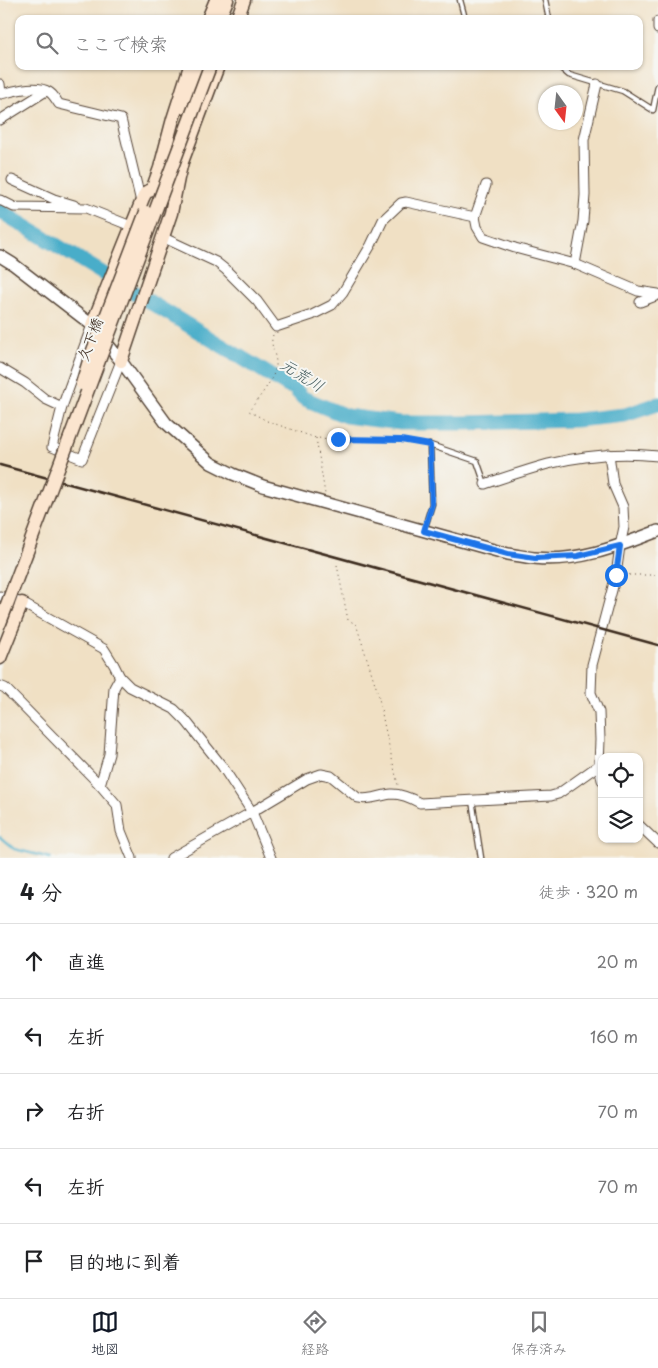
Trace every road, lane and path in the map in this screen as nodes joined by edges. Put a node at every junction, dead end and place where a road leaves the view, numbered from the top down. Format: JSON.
{"nodes":[{"id":1,"x":216,"y":0,"type":"edge"},
{"id":2,"x":227,"y":0,"type":"edge"},
{"id":3,"x":235,"y":0,"type":"edge"},
{"id":4,"x":244,"y":0,"type":"edge"},
{"id":5,"x":253,"y":0,"type":"edge"},
{"id":6,"x":460,"y":0,"type":"edge"},
{"id":7,"x":545,"y":0,"type":"edge"},
{"id":8,"x":210,"y":15,"type":"edge"},
{"id":9,"x":221,"y":15,"type":"edge"},
{"id":10,"x":229,"y":15,"type":"edge"},
{"id":11,"x":238,"y":15,"type":"edge"},
{"id":12,"x":247,"y":15,"type":"edge"},
{"id":13,"x":464,"y":15,"type":"edge"},
{"id":14,"x":548,"y":15,"type":"edge"},
{"id":15,"x":658,"y":21,"type":"edge"},
{"id":16,"x":658,"y":29,"type":"edge"},
{"id":17,"x":189,"y":70,"type":"edge"},
{"id":18,"x":199,"y":70,"type":"edge"},
{"id":19,"x":208,"y":70,"type":"edge"},
{"id":20,"x":216,"y":70,"type":"edge"},
{"id":21,"x":225,"y":70,"type":"edge"},
{"id":22,"x":563,"y":70,"type":"edge"},
{"id":23,"x":0,"y":84,"type":"edge"},
{"id":24,"x":597,"y":84,"type":"junction"},
{"id":25,"x":658,"y":86,"type":"edge"},
{"id":26,"x":46,"y":91,"type":"junction"},
{"id":27,"x":656,"y":112,"type":"edge"},
{"id":28,"x":0,"y":120,"type":"edge"},
{"id":29,"x":186,"y":151,"type":"junction"},
{"id":30,"x":164,"y":153,"type":"junction"},
{"id":31,"x":12,"y":180,"type":"dead end"},
{"id":32,"x":486,"y":185,"type":"dead end"},
{"id":33,"x":175,"y":188,"type":"junction"},
{"id":34,"x":0,"y":200,"type":"edge"},
{"id":35,"x":143,"y":207,"type":"junction"},
{"id":36,"x":86,"y":208,"type":"junction"},
{"id":37,"x":475,"y":217,"type":"junction"},
{"id":38,"x":131,"y":226,"type":"junction"},
{"id":39,"x":162,"y":237,"type":"junction"},
{"id":40,"x":0,"y":256,"type":"edge"},
{"id":41,"x":575,"y":264,"type":"junction"},
{"id":42,"x":658,"y":295,"type":"edge"},
{"id":43,"x":640,"y":302,"type":"dead end"},
{"id":44,"x":92,"y":325,"type":"junction"},
{"id":45,"x":276,"y":327,"type":"junction"},
{"id":46,"x":121,"y":361,"type":"junction"},
{"id":47,"x":1,"y":370,"type":"edge"},
{"id":48,"x":62,"y":407,"type":"junction"},
{"id":49,"x":316,"y":438,"type":"junction"},
{"id":50,"x":430,"y":445,"type":"junction"},
{"id":51,"x":609,"y":454,"type":"junction"},
{"id":52,"x":658,"y":456,"type":"edge"},
{"id":53,"x":485,"y":484,"type":"joint"},
{"id":54,"x":49,"y":491,"type":"junction"},
{"id":55,"x":327,"y":504,"type":"junction"},
{"id":56,"x":424,"y":531,"type":"junction"},
{"id":57,"x":658,"y":531,"type":"edge"},
{"id":58,"x":620,"y":546,"type":"junction"},
{"id":59,"x":337,"y":565,"type":"dead end"},
{"id":60,"x":616,"y":575,"type":"junction"},
{"id":61,"x":658,"y":575,"type":"edge"},
{"id":62,"x":0,"y":596,"type":"edge"},
{"id":63,"x":22,"y":604,"type":"junction"},
{"id":64,"x":0,"y":623,"type":"edge"},
{"id":65,"x":0,"y":658,"type":"edge"},
{"id":66,"x":120,"y":678,"type":"junction"},
{"id":67,"x":0,"y":686,"type":"edge"},
{"id":68,"x":600,"y":753,"type":"edge"},
{"id":69,"x":598,"y":767,"type":"edge"},
{"id":70,"x":100,"y":784,"type":"junction"},
{"id":71,"x":401,"y":795,"type":"junction"},
{"id":72,"x":472,"y":800,"type":"junction"},
{"id":73,"x":252,"y":812,"type":"junction"},
{"id":74,"x":643,"y":828,"type":"edge"},
{"id":75,"x":658,"y":843,"type":"edge"},
{"id":76,"x":132,"y":858,"type":"edge"},
{"id":77,"x":171,"y":858,"type":"edge"},
{"id":78,"x":270,"y":858,"type":"edge"},
{"id":79,"x":481,"y":858,"type":"edge"}],
"edges":[{"from":1,"to":8,"type":"main road"},
{"from":2,"to":9,"type":"main road"},
{"from":3,"to":10,"type":"main road"},
{"from":4,"to":11,"type":"main road"},
{"from":5,"to":12,"type":"main road"},
{"from":6,"to":13,"type":"lane"},
{"from":7,"to":14,"type":"lane"},
{"from":15,"to":16,"type":"street"},
{"from":17,"to":30,"type":"main road"},
{"from":18,"to":30,"type":"main road"},
{"from":19,"to":54,"type":"main road","name":"久下橋","bridge":true},
{"from":20,"to":29,"type":"main road"},
{"from":21,"to":29,"type":"main road"},
{"from":22,"to":24,"type":"lane"},
{"from":23,"to":26,"type":"street"},
{"from":24,"to":27,"type":"lane"},
{"from":24,"to":41,"type":"street"},
{"from":25,"to":27,"type":"lane"},
{"from":26,"to":28,"type":"street"},
{"from":26,"to":35,"type":"street"},
{"from":29,"to":33,"type":"main road"},
{"from":30,"to":35,"type":"main road"},
{"from":31,"to":36,"type":"street"},
{"from":32,"to":37,"type":"street"},
{"from":33,"to":39,"type":"main road"},
{"from":33,"to":54,"type":"main road","bridge":true},
{"from":34,"to":36,"type":"street"},
{"from":35,"to":38,"type":"main road"},
{"from":35,"to":54,"type":"main road","bridge":true},
{"from":36,"to":38,"type":"street"},
{"from":37,"to":41,"type":"street"},
{"from":37,"to":45,"type":"street"},
{"from":38,"to":44,"type":"main road"},
{"from":39,"to":45,"type":"street"},
{"from":39,"to":46,"type":"main road"},
{"from":40,"to":44,"type":"street"},
{"from":41,"to":42,"type":"street"},
{"from":42,"to":43,"type":"street"},
{"from":44,"to":46,"type":"street"},
{"from":44,"to":48,"type":"street"},
{"from":45,"to":49,"type":"path"},
{"from":46,"to":48,"type":"street"},
{"from":46,"to":55,"type":"street"},
{"from":47,"to":48,"type":"street"},
{"from":49,"to":50,"type":"path"},
{"from":49,"to":55,"type":"path"},
{"from":50,"to":53,"type":"lane"},
{"from":50,"to":56,"type":"lane"},
{"from":51,"to":52,"type":"street"},
{"from":51,"to":53,"type":"street"},
{"from":51,"to":58,"type":"street"},
{"from":54,"to":64,"type":"main road","name":"久下橋","bridge":true},
{"from":55,"to":56,"type":"street"},
{"from":56,"to":58,"type":"street"},
{"from":57,"to":58,"type":"street"},
{"from":58,"to":60,"type":"street"},
{"from":59,"to":71,"type":"path"},
{"from":60,"to":61,"type":"path"},
{"from":60,"to":68,"type":"street"},
{"from":62,"to":63,"type":"street"},
{"from":63,"to":65,"type":"main road"},
{"from":63,"to":66,"type":"street"},
{"from":66,"to":70,"type":"street"},
{"from":66,"to":73,"type":"street"},
{"from":67,"to":70,"type":"street"},
{"from":69,"to":72,"type":"street"},
{"from":70,"to":76,"type":"street"},
{"from":71,"to":72,"type":"street"},
{"from":71,"to":73,"type":"street"},
{"from":72,"to":79,"type":"lane"},
{"from":73,"to":77,"type":"street"},
{"from":73,"to":78,"type":"street"},
{"from":74,"to":75,"type":"street"}]}
